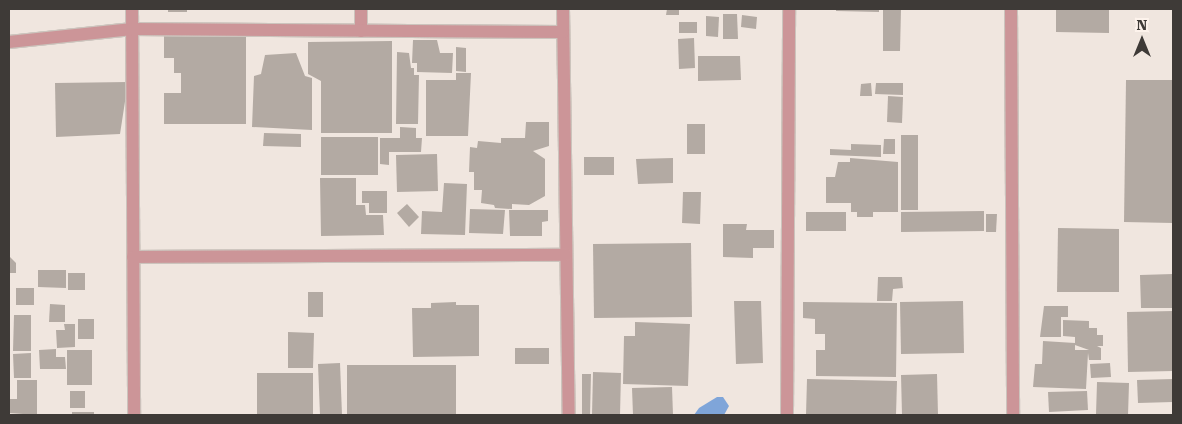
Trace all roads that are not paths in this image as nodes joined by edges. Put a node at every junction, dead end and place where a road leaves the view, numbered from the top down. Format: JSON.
{"nodes":[{"id":1,"x":132,"y":9,"type":"edge"},
{"id":2,"x":361,"y":9,"type":"edge"},
{"id":3,"x":563,"y":9,"type":"edge"},
{"id":4,"x":789,"y":9,"type":"edge"},
{"id":5,"x":1012,"y":9,"type":"edge"},
{"id":6,"x":132,"y":29,"type":"junction"},
{"id":7,"x":361,"y":31,"type":"junction"},
{"id":8,"x":563,"y":32,"type":"junction"},
{"id":9,"x":9,"y":42,"type":"edge"},
{"id":10,"x":566,"y":255,"type":"junction"},
{"id":11,"x":133,"y":257,"type":"junction"},
{"id":12,"x":134,"y":415,"type":"edge"},
{"id":13,"x":569,"y":415,"type":"edge"},
{"id":14,"x":787,"y":415,"type":"edge"},
{"id":15,"x":1013,"y":415,"type":"edge"}],
"edges":[{"from":1,"to":6,"type":"street"},
{"from":2,"to":7,"type":"street"},
{"from":3,"to":8,"type":"street"},
{"from":4,"to":14,"type":"street"},
{"from":5,"to":15,"type":"street"},
{"from":6,"to":7,"type":"street"},
{"from":6,"to":9,"type":"street"},
{"from":6,"to":11,"type":"street"},
{"from":7,"to":8,"type":"street"},
{"from":8,"to":10,"type":"street"},
{"from":10,"to":11,"type":"street"},
{"from":10,"to":13,"type":"street"},
{"from":11,"to":12,"type":"street"}]}
